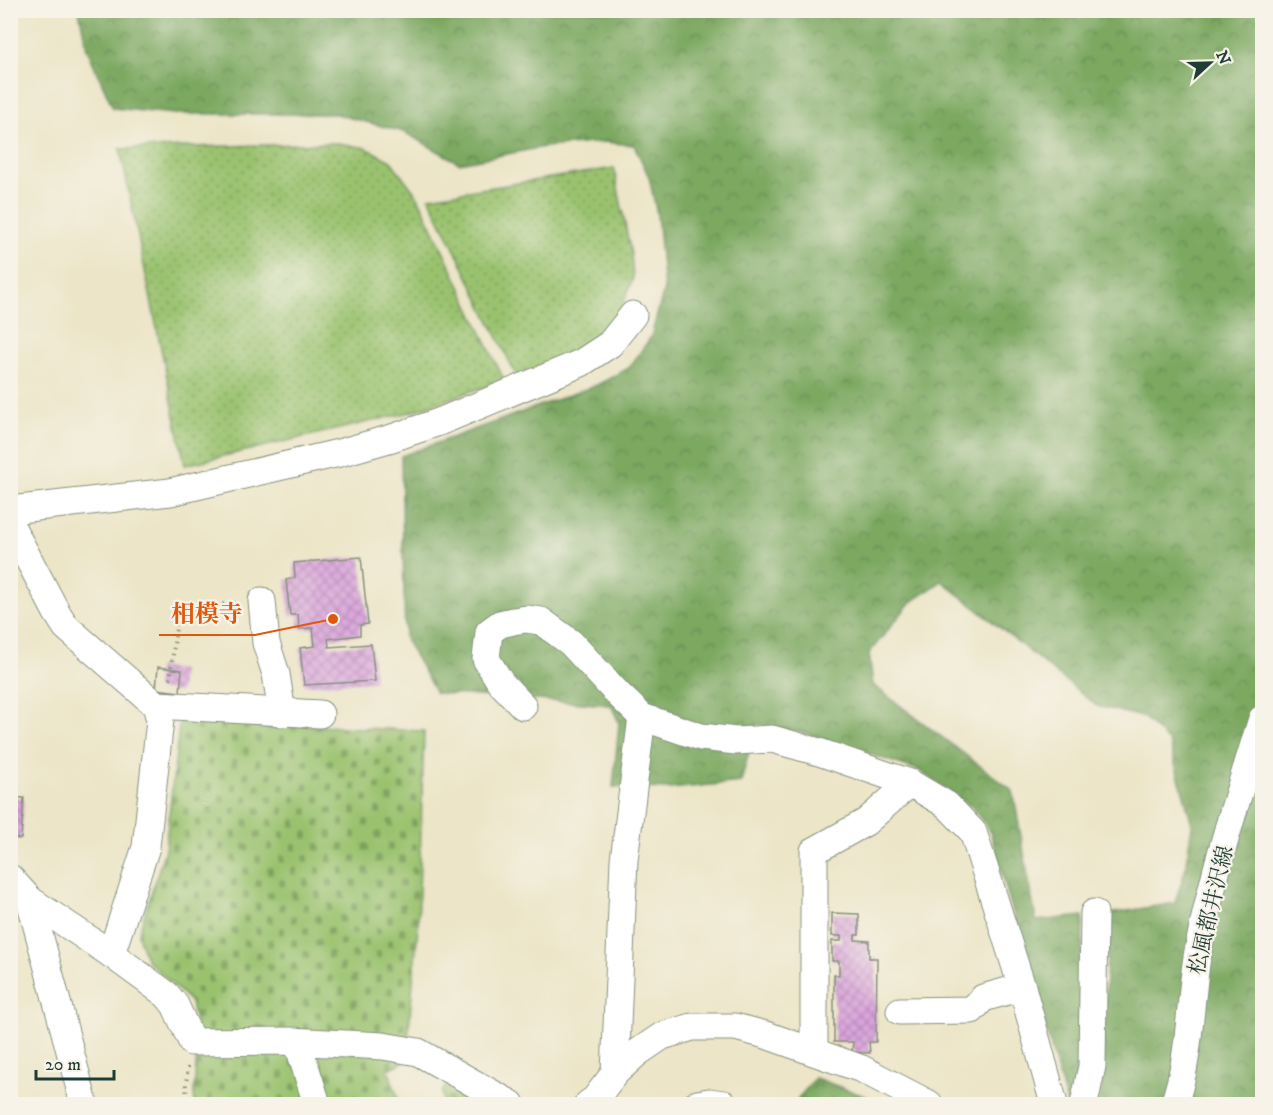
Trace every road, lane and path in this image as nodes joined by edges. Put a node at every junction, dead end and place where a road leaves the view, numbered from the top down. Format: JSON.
{"nodes":[{"id":1,"x":633,"y":315,"type":"dead end"},
{"id":2,"x":10,"y":510,"type":"edge"},
{"id":3,"x":10,"y":524,"type":"edge"},
{"id":4,"x":262,"y":601,"type":"joint"},
{"id":5,"x":172,"y":666,"type":"dead end"},
{"id":6,"x":156,"y":705,"type":"junction"},
{"id":7,"x":523,"y":706,"type":"dead end"},
{"id":8,"x":282,"y":713,"type":"junction"},
{"id":9,"x":320,"y":714,"type":"dead end"},
{"id":10,"x":642,"y":717,"type":"junction"},
{"id":11,"x":1263,"y":719,"type":"edge"},
{"id":12,"x":910,"y":783,"type":"junction"},
{"id":13,"x":10,"y":878,"type":"edge"},
{"id":14,"x":30,"y":900,"type":"junction"},
{"id":15,"x":1094,"y":913,"type":"dead end"},
{"id":16,"x":111,"y":954,"type":"junction"},
{"id":17,"x":1022,"y":987,"type":"junction"},
{"id":18,"x":900,"y":1011,"type":"dead end"},
{"id":19,"x":297,"y":1041,"type":"junction"},
{"id":20,"x":192,"y":1042,"type":"junction"},
{"id":21,"x":814,"y":1052,"type":"junction"},
{"id":22,"x":615,"y":1073,"type":"junction"},
{"id":23,"x":84,"y":1104,"type":"edge"},
{"id":24,"x":188,"y":1104,"type":"edge"},
{"id":25,"x":317,"y":1104,"type":"edge"},
{"id":26,"x":511,"y":1104,"type":"edge"},
{"id":27,"x":588,"y":1104,"type":"edge"},
{"id":28,"x":697,"y":1104,"type":"edge"},
{"id":29,"x":724,"y":1104,"type":"edge"},
{"id":30,"x":929,"y":1104,"type":"edge"},
{"id":31,"x":1054,"y":1104,"type":"edge"},
{"id":32,"x":1084,"y":1104,"type":"edge"},
{"id":33,"x":1174,"y":1104,"type":"edge"}],
"edges":[{"from":1,"to":2,"type":"street"},
{"from":3,"to":6,"type":"street"},
{"from":4,"to":5,"type":"path"},
{"from":4,"to":8,"type":"street"},
{"from":6,"to":8,"type":"street"},
{"from":6,"to":16,"type":"street"},
{"from":7,"to":10,"type":"street"},
{"from":8,"to":9,"type":"street"},
{"from":10,"to":12,"type":"street"},
{"from":10,"to":22,"type":"street"},
{"from":11,"to":33,"type":"street","name":"松風都井沢線"},
{"from":12,"to":17,"type":"street"},
{"from":12,"to":21,"type":"street"},
{"from":13,"to":14,"type":"street"},
{"from":14,"to":16,"type":"street"},
{"from":14,"to":23,"type":"street"},
{"from":15,"to":32,"type":"street"},
{"from":16,"to":20,"type":"street"},
{"from":17,"to":18,"type":"street"},
{"from":17,"to":31,"type":"street"},
{"from":19,"to":20,"type":"street"},
{"from":19,"to":25,"type":"street"},
{"from":19,"to":26,"type":"street"},
{"from":20,"to":24,"type":"path"},
{"from":21,"to":22,"type":"street"},
{"from":21,"to":30,"type":"street"},
{"from":22,"to":27,"type":"street"},
{"from":28,"to":29,"type":"street"}]}
